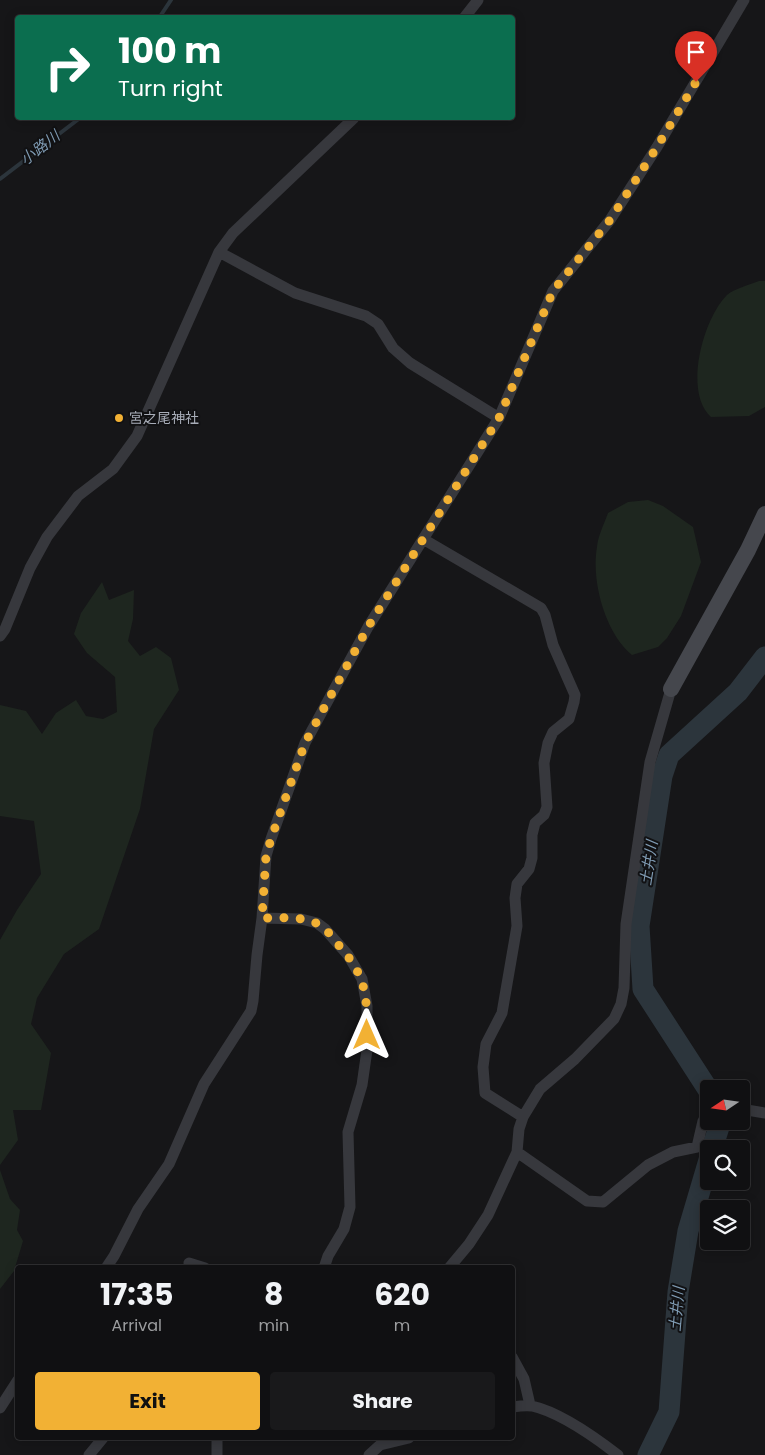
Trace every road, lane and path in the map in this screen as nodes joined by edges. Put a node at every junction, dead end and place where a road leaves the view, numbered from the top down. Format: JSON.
{"nodes":[{"id":1,"x":478,"y":0,"type":"edge"},
{"id":2,"x":744,"y":0,"type":"edge"},
{"id":3,"x":466,"y":15,"type":"edge"},
{"id":4,"x":352,"y":120,"type":"edge"},
{"id":5,"x":219,"y":252,"type":"junction"},
{"id":6,"x":499,"y":418,"type":"junction"},
{"id":7,"x":765,"y":514,"type":"edge"},
{"id":8,"x":422,"y":538,"type":"junction"},
{"id":9,"x":0,"y":636,"type":"edge"},
{"id":10,"x":671,"y":690,"type":"joint"},
{"id":11,"x":262,"y":918,"type":"junction"},
{"id":12,"x":750,"y":1110,"type":"edge"},
{"id":13,"x":765,"y":1113,"type":"edge"},
{"id":14,"x":523,"y":1117,"type":"junction"},
{"id":15,"x":700,"y":1130,"type":"edge"},
{"id":16,"x":517,"y":1152,"type":"junction"},
{"id":17,"x":189,"y":1263,"type":"dead end"},
{"id":18,"x":108,"y":1265,"type":"edge"},
{"id":19,"x":195,"y":1265,"type":"edge"},
{"id":20,"x":325,"y":1265,"type":"edge"},
{"id":21,"x":452,"y":1265,"type":"edge"},
{"id":22,"x":515,"y":1363,"type":"edge"},
{"id":23,"x":15,"y":1385,"type":"edge"},
{"id":24,"x":530,"y":1405,"type":"junction"},
{"id":25,"x":515,"y":1407,"type":"edge"},
{"id":26,"x":0,"y":1408,"type":"edge"},
{"id":27,"x":101,"y":1440,"type":"edge"},
{"id":28,"x":216,"y":1440,"type":"edge"},
{"id":29,"x":380,"y":1441,"type":"edge"},
{"id":30,"x":89,"y":1455,"type":"edge"},
{"id":31,"x":217,"y":1455,"type":"edge"},
{"id":32,"x":368,"y":1455,"type":"edge"},
{"id":33,"x":618,"y":1455,"type":"edge"}],
"edges":[{"from":1,"to":3,"type":"street"},
{"from":2,"to":6,"type":"street"},
{"from":4,"to":5,"type":"street"},
{"from":5,"to":6,"type":"street"},
{"from":5,"to":9,"type":"street"},
{"from":6,"to":8,"type":"street"},
{"from":7,"to":10,"type":"street"},
{"from":8,"to":11,"type":"street"},
{"from":8,"to":14,"type":"street"},
{"from":10,"to":14,"type":"street"},
{"from":11,"to":18,"type":"street"},
{"from":11,"to":20,"type":"street"},
{"from":12,"to":13,"type":"street"},
{"from":14,"to":16,"type":"street"},
{"from":15,"to":16,"type":"street"},
{"from":16,"to":21,"type":"street"},
{"from":17,"to":19,"type":"street"},
{"from":22,"to":24,"type":"street"},
{"from":23,"to":26,"type":"street"},
{"from":24,"to":25,"type":"street"},
{"from":24,"to":33,"type":"street"},
{"from":27,"to":30,"type":"street"},
{"from":28,"to":31,"type":"street"},
{"from":29,"to":32,"type":"street"}]}
